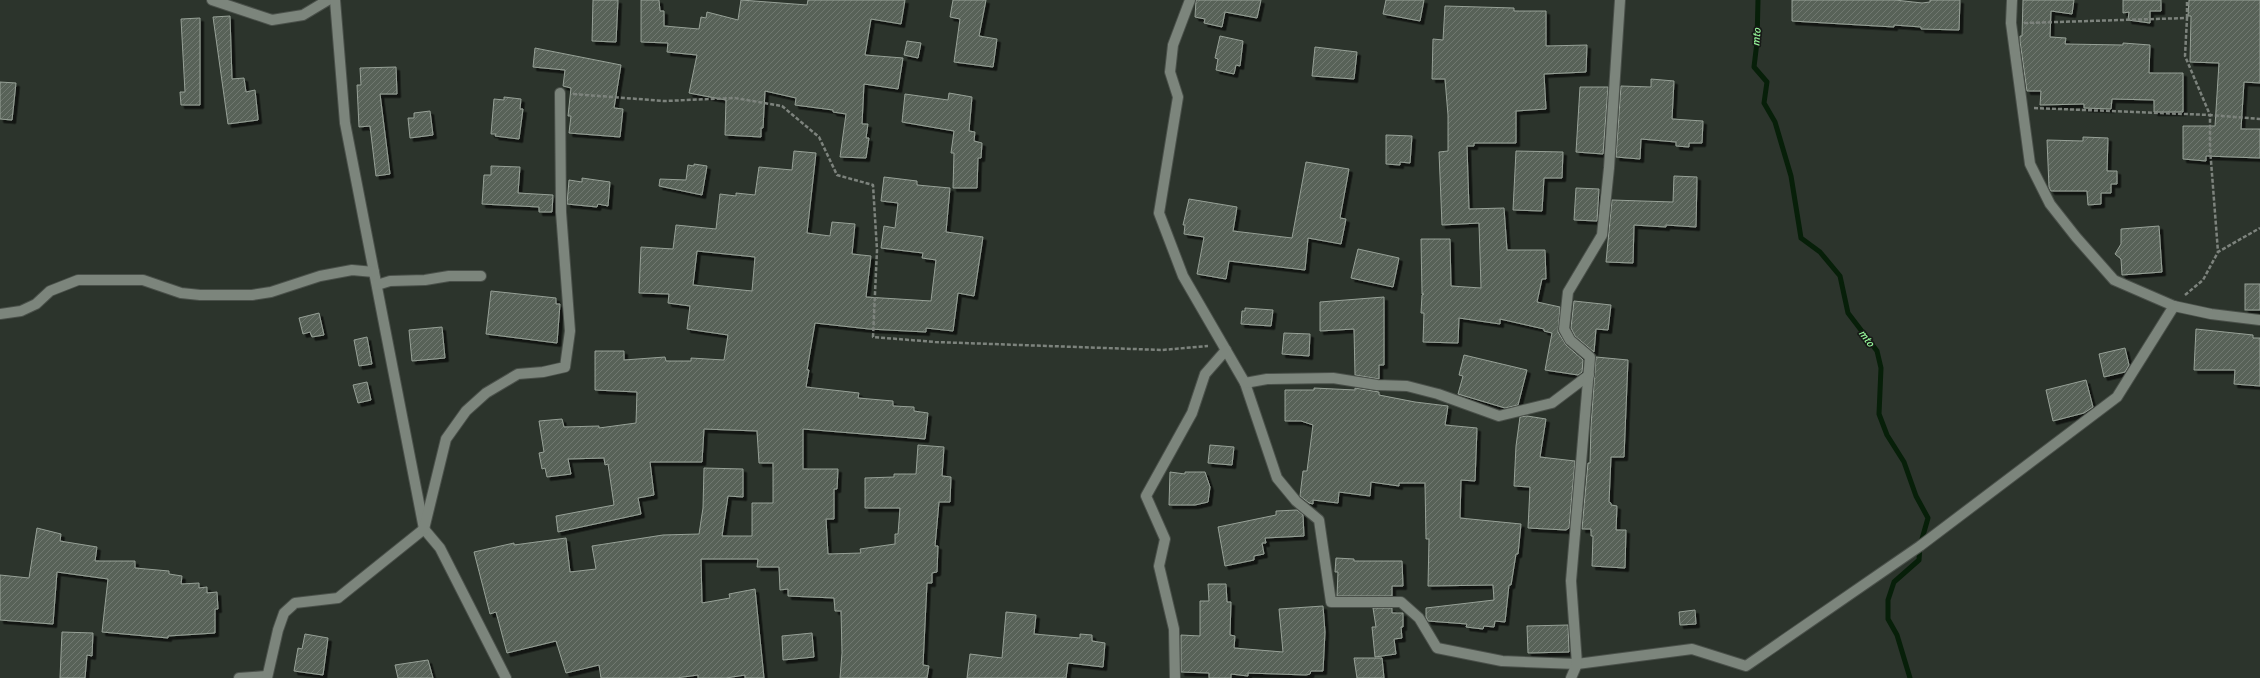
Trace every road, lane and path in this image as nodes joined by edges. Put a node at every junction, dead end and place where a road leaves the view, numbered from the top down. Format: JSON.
{"nodes":[{"id":1,"x":212,"y":0,"type":"edge"},
{"id":2,"x":328,"y":0,"type":"edge"},
{"id":3,"x":335,"y":0,"type":"edge"},
{"id":4,"x":1190,"y":0,"type":"edge"},
{"id":5,"x":1620,"y":0,"type":"edge"},
{"id":6,"x":2012,"y":0,"type":"edge"},
{"id":7,"x":2187,"y":0,"type":"edge"},
{"id":8,"x":2187,"y":18,"type":"junction"},
{"id":9,"x":2011,"y":23,"type":"junction"},
{"id":10,"x":560,"y":94,"type":"joint"},
{"id":11,"x":2021,"y":106,"type":"junction"},
{"id":12,"x":2210,"y":115,"type":"junction"},
{"id":13,"x":2260,"y":118,"type":"edge"},
{"id":14,"x":2260,"y":228,"type":"edge"},
{"id":15,"x":2218,"y":252,"type":"junction"},
{"id":16,"x":374,"y":272,"type":"junction"},
{"id":17,"x":481,"y":276,"type":"dead end"},
{"id":18,"x":377,"y":285,"type":"junction"},
{"id":19,"x":2174,"y":306,"type":"junction"},
{"id":20,"x":0,"y":314,"type":"edge"},
{"id":21,"x":2260,"y":320,"type":"edge"},
{"id":22,"x":1224,"y":347,"type":"junction"},
{"id":23,"x":1590,"y":375,"type":"junction"},
{"id":24,"x":1245,"y":383,"type":"junction"},
{"id":25,"x":424,"y":529,"type":"junction"},
{"id":26,"x":1577,"y":664,"type":"junction"},
{"id":27,"x":266,"y":677,"type":"edge"},
{"id":28,"x":239,"y":678,"type":"edge"},
{"id":29,"x":506,"y":678,"type":"edge"},
{"id":30,"x":1175,"y":678,"type":"edge"},
{"id":31,"x":1571,"y":678,"type":"edge"}],
"edges":[{"from":1,"to":2,"type":"street"},
{"from":3,"to":16,"type":"street"},
{"from":4,"to":22,"type":"street"},
{"from":5,"to":23,"type":"street"},
{"from":6,"to":9,"type":"street"},
{"from":7,"to":8,"type":"path"},
{"from":8,"to":9,"type":"path"},
{"from":8,"to":12,"type":"path"},
{"from":9,"to":11,"type":"street"},
{"from":10,"to":22,"type":"path"},
{"from":10,"to":25,"type":"street"},
{"from":11,"to":12,"type":"path"},
{"from":11,"to":19,"type":"street"},
{"from":12,"to":13,"type":"path"},
{"from":12,"to":15,"type":"path"},
{"from":14,"to":15,"type":"path"},
{"from":15,"to":19,"type":"path"},
{"from":16,"to":18,"type":"street"},
{"from":16,"to":20,"type":"street"},
{"from":17,"to":18,"type":"street"},
{"from":18,"to":25,"type":"street"},
{"from":19,"to":21,"type":"street"},
{"from":19,"to":26,"type":"street"},
{"from":22,"to":24,"type":"street"},
{"from":22,"to":30,"type":"street"},
{"from":23,"to":24,"type":"street"},
{"from":23,"to":26,"type":"street"},
{"from":24,"to":26,"type":"street"},
{"from":25,"to":27,"type":"street"},
{"from":25,"to":29,"type":"street"},
{"from":26,"to":31,"type":"street"},
{"from":27,"to":28,"type":"street"}]}
